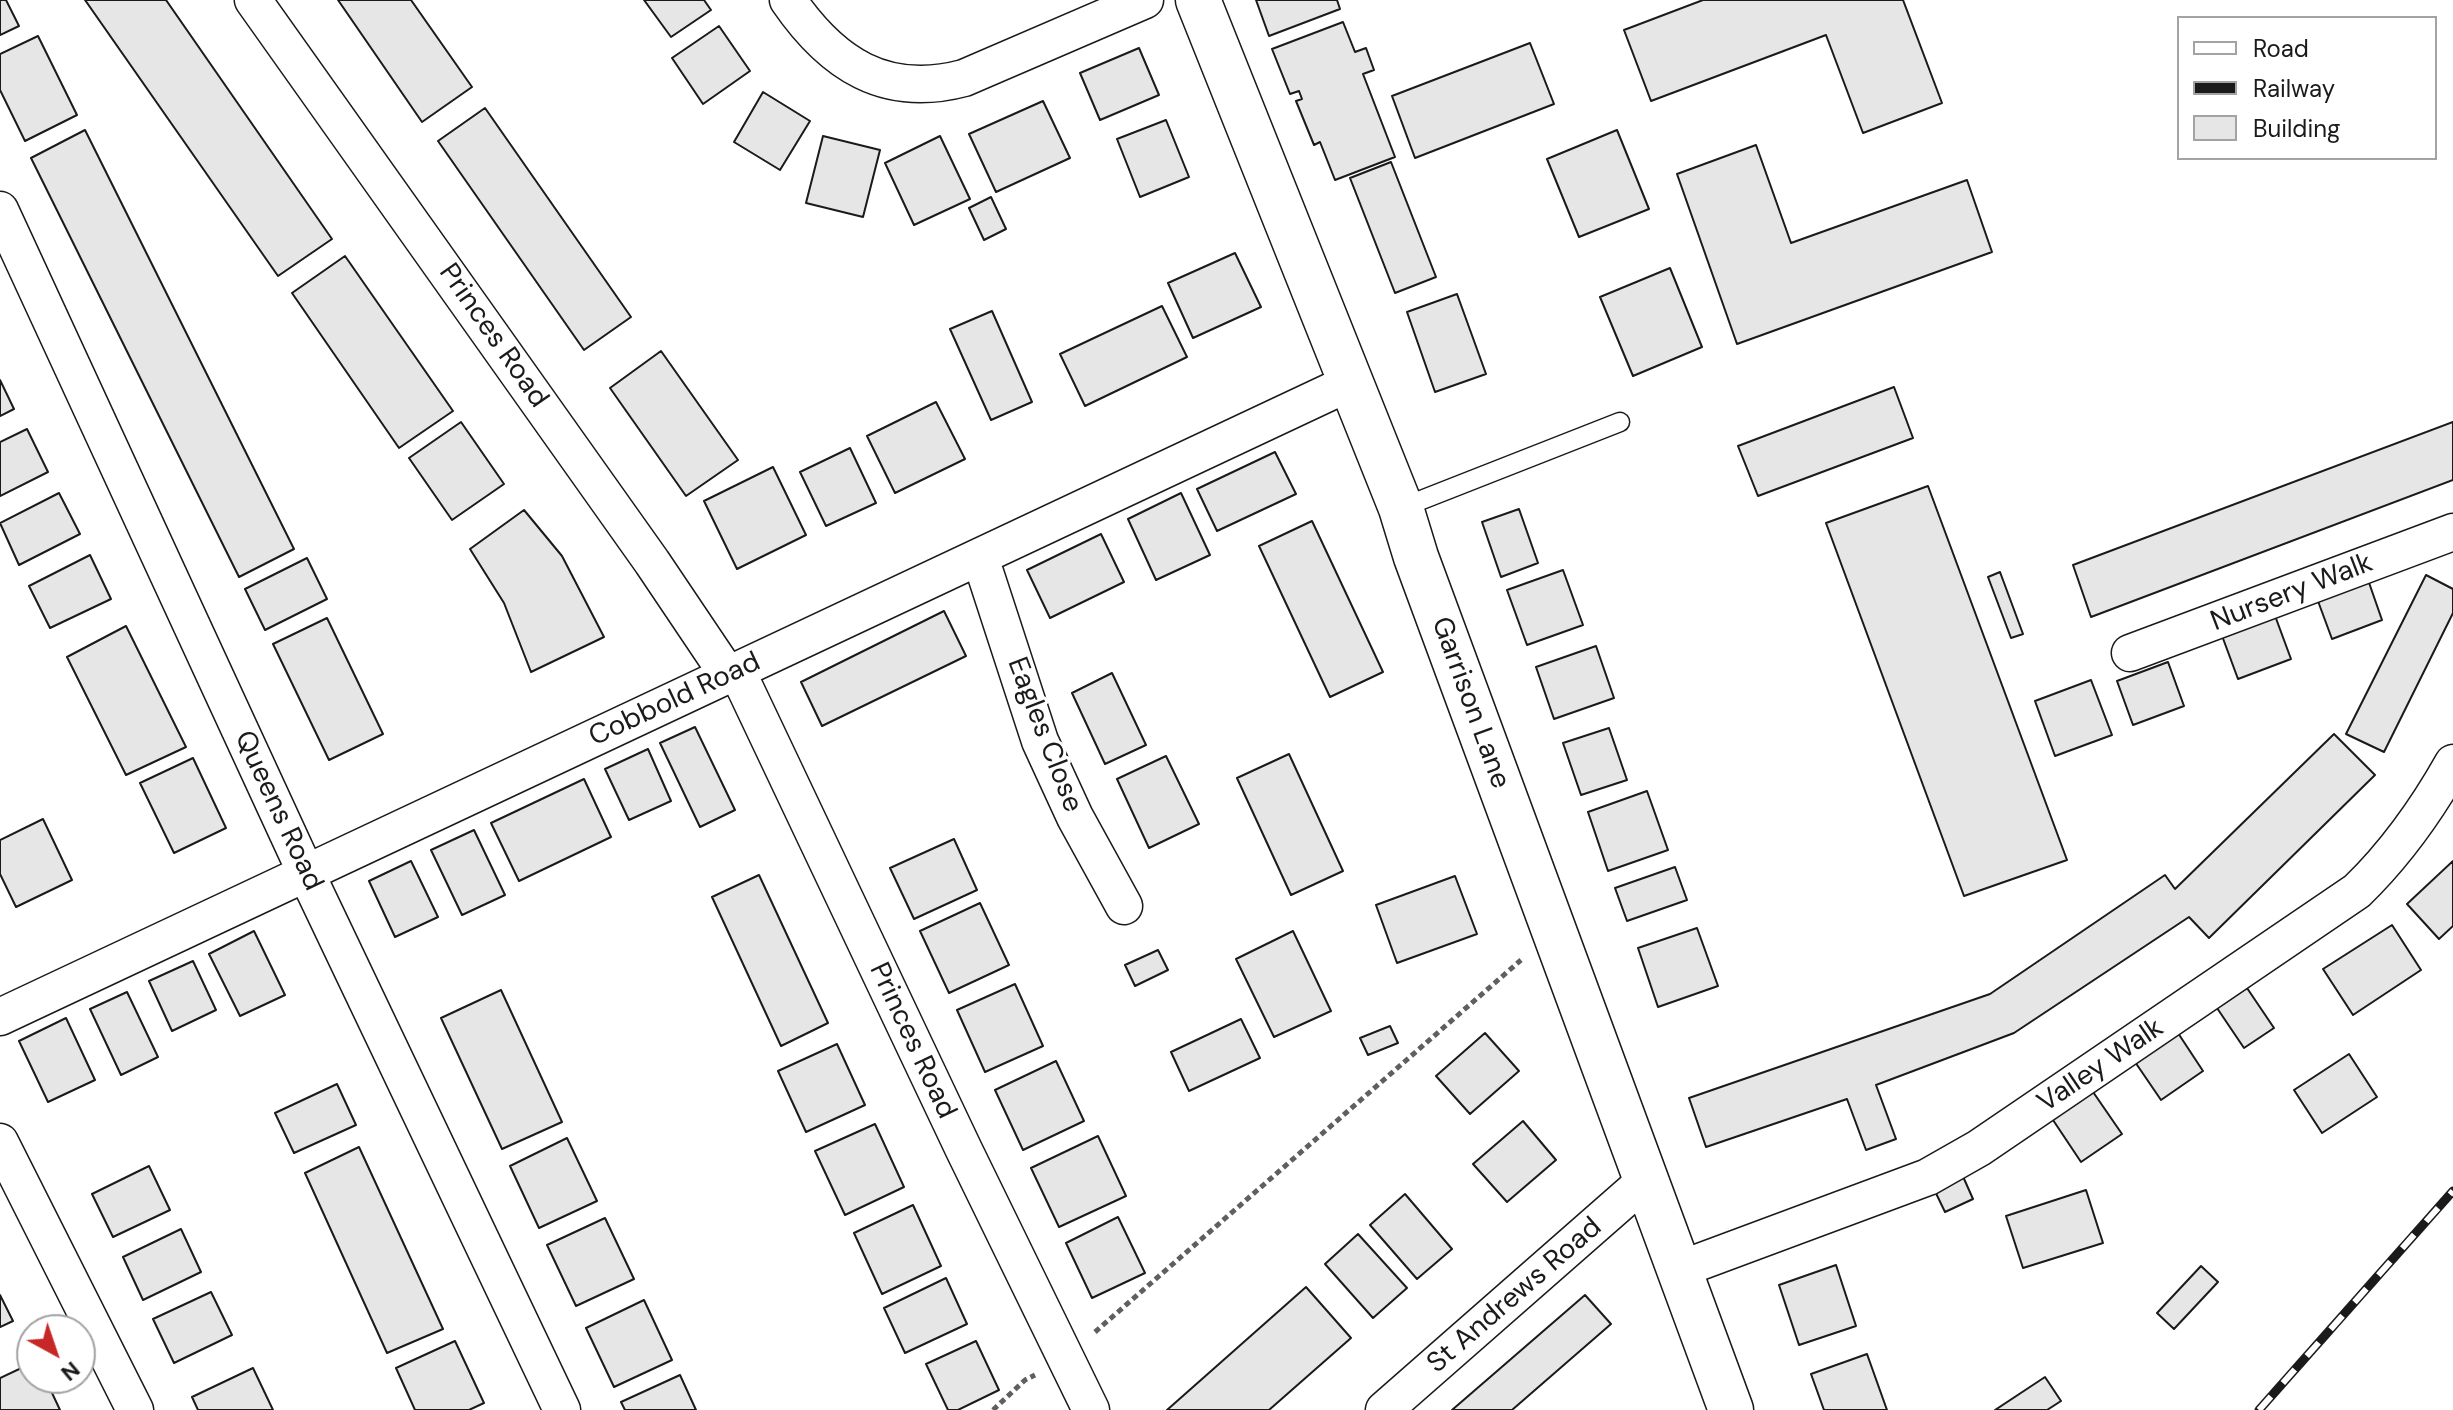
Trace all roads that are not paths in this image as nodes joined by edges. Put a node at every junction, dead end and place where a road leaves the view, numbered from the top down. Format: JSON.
{"nodes":[{"id":1,"x":253,"y":0,"type":"edge"},
{"id":2,"x":788,"y":0,"type":"edge"},
{"id":3,"x":1145,"y":0,"type":"edge"},
{"id":4,"x":1198,"y":0,"type":"edge"},
{"id":5,"x":0,"y":210,"type":"edge"},
{"id":6,"x":1349,"y":383,"type":"junction"},
{"id":7,"x":1620,"y":422,"type":"dead end"},
{"id":8,"x":1401,"y":508,"type":"junction"},
{"id":9,"x":2453,"y":532,"type":"edge"},
{"id":10,"x":980,"y":557,"type":"junction"},
{"id":11,"x":2130,"y":653,"type":"dead end"},
{"id":12,"x":732,"y":673,"type":"junction"},
{"id":13,"x":2453,"y":763,"type":"edge"},
{"id":14,"x":306,"y":873,"type":"junction"},
{"id":15,"x":1124,"y":906,"type":"dead end"},
{"id":16,"x":0,"y":1017,"type":"edge"},
{"id":17,"x":0,"y":1142,"type":"edge"},
{"id":18,"x":1645,"y":1181,"type":"junction"},
{"id":19,"x":1678,"y":1270,"type":"junction"},
{"id":20,"x":135,"y":1410,"type":"edge"},
{"id":21,"x":562,"y":1410,"type":"edge"},
{"id":22,"x":1091,"y":1410,"type":"edge"},
{"id":23,"x":1384,"y":1410,"type":"edge"},
{"id":24,"x":1731,"y":1410,"type":"edge"}],
"edges":[{"from":1,"to":12,"type":"street","name":"Princes Road"},
{"from":2,"to":3,"type":"street"},
{"from":4,"to":6,"type":"main road","name":"Garrison Lane"},
{"from":5,"to":14,"type":"street","name":"Queens Road"},
{"from":6,"to":8,"type":"main road","name":"Garrison Lane"},
{"from":6,"to":10,"type":"street","name":"Cobbold Road"},
{"from":7,"to":8,"type":"lane"},
{"from":8,"to":18,"type":"main road","name":"Garrison Lane"},
{"from":9,"to":11,"type":"street","name":"Nursery Walk"},
{"from":10,"to":12,"type":"street","name":"Cobbold Road"},
{"from":10,"to":15,"type":"street","name":"Eagles Close"},
{"from":12,"to":14,"type":"street","name":"Cobbold Road"},
{"from":12,"to":22,"type":"street","name":"Princes Road"},
{"from":13,"to":19,"type":"street","name":"Valley Walk"},
{"from":14,"to":16,"type":"street","name":"Cobbold Road"},
{"from":14,"to":21,"type":"street","name":"Queens Road"},
{"from":17,"to":20,"type":"street"},
{"from":18,"to":19,"type":"main road","name":"Garrison Lane"},
{"from":18,"to":23,"type":"street","name":"St Andrews Road"},
{"from":19,"to":24,"type":"main road","name":"Garrison Lane"}]}
